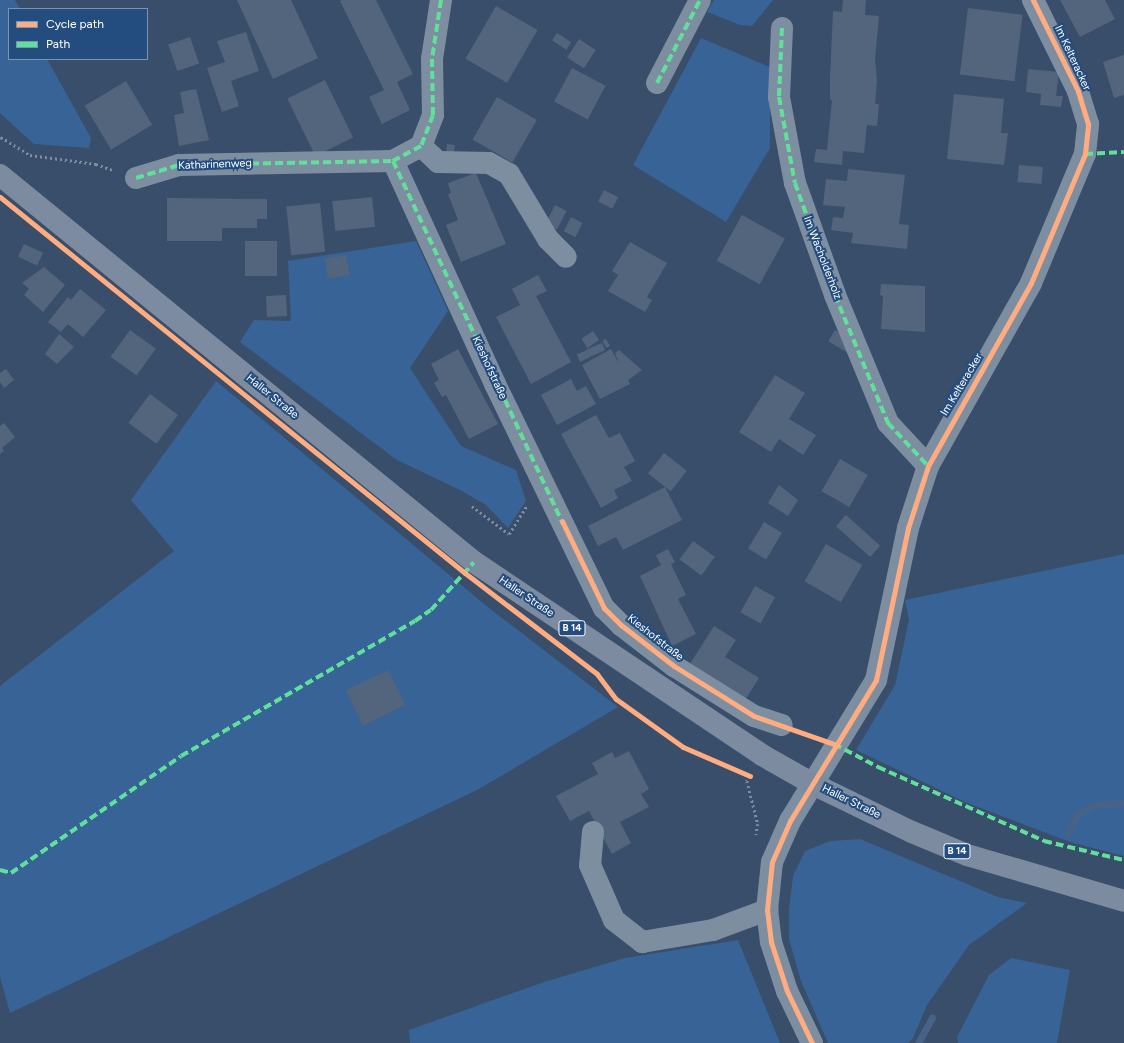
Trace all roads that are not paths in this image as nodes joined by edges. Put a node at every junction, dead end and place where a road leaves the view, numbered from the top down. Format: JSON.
{"nodes":[{"id":1,"x":442,"y":0,"type":"edge"},
{"id":2,"x":700,"y":0,"type":"edge"},
{"id":3,"x":1034,"y":0,"type":"edge"},
{"id":4,"x":782,"y":28,"type":"dead end"},
{"id":5,"x":657,"y":83,"type":"dead end"},
{"id":6,"x":421,"y":146,"type":"junction"},
{"id":7,"x":393,"y":161,"type":"junction"},
{"id":8,"x":0,"y":175,"type":"edge"},
{"id":9,"x":136,"y":178,"type":"road end"},
{"id":10,"x":566,"y":256,"type":"dead end"},
{"id":11,"x":928,"y":466,"type":"junction"},
{"id":12,"x":782,"y":725,"type":"dead end"},
{"id":13,"x":813,"y":784,"type":"junction"},
{"id":14,"x":593,"y":832,"type":"dead end"},
{"id":15,"x":1124,"y":901,"type":"edge"},
{"id":16,"x":767,"y":910,"type":"junction"},
{"id":17,"x":812,"y":1043,"type":"edge"}],
"edges":[{"from":1,"to":6,"type":"street"},
{"from":2,"to":5,"type":"street"},
{"from":3,"to":11,"type":"street","name":"Im Kelteracker"},
{"from":4,"to":11,"type":"street","name":"Im Wacholderholz"},
{"from":6,"to":7,"type":"street"},
{"from":6,"to":10,"type":"street"},
{"from":7,"to":9,"type":"street","name":"Katharinenweg"},
{"from":7,"to":12,"type":"street","name":"Kieshofstraße"},
{"from":8,"to":13,"type":"main road","name":"Haller Straße","number":"B 14"},
{"from":11,"to":13,"type":"street","name":"Im Kelteracker"},
{"from":13,"to":15,"type":"main road","name":"Haller Straße","number":"B 14"},
{"from":13,"to":16,"type":"street","name":"Im Kelteracker"},
{"from":14,"to":16,"type":"street"},
{"from":16,"to":17,"type":"street","name":"Im Kelteracker"}]}
